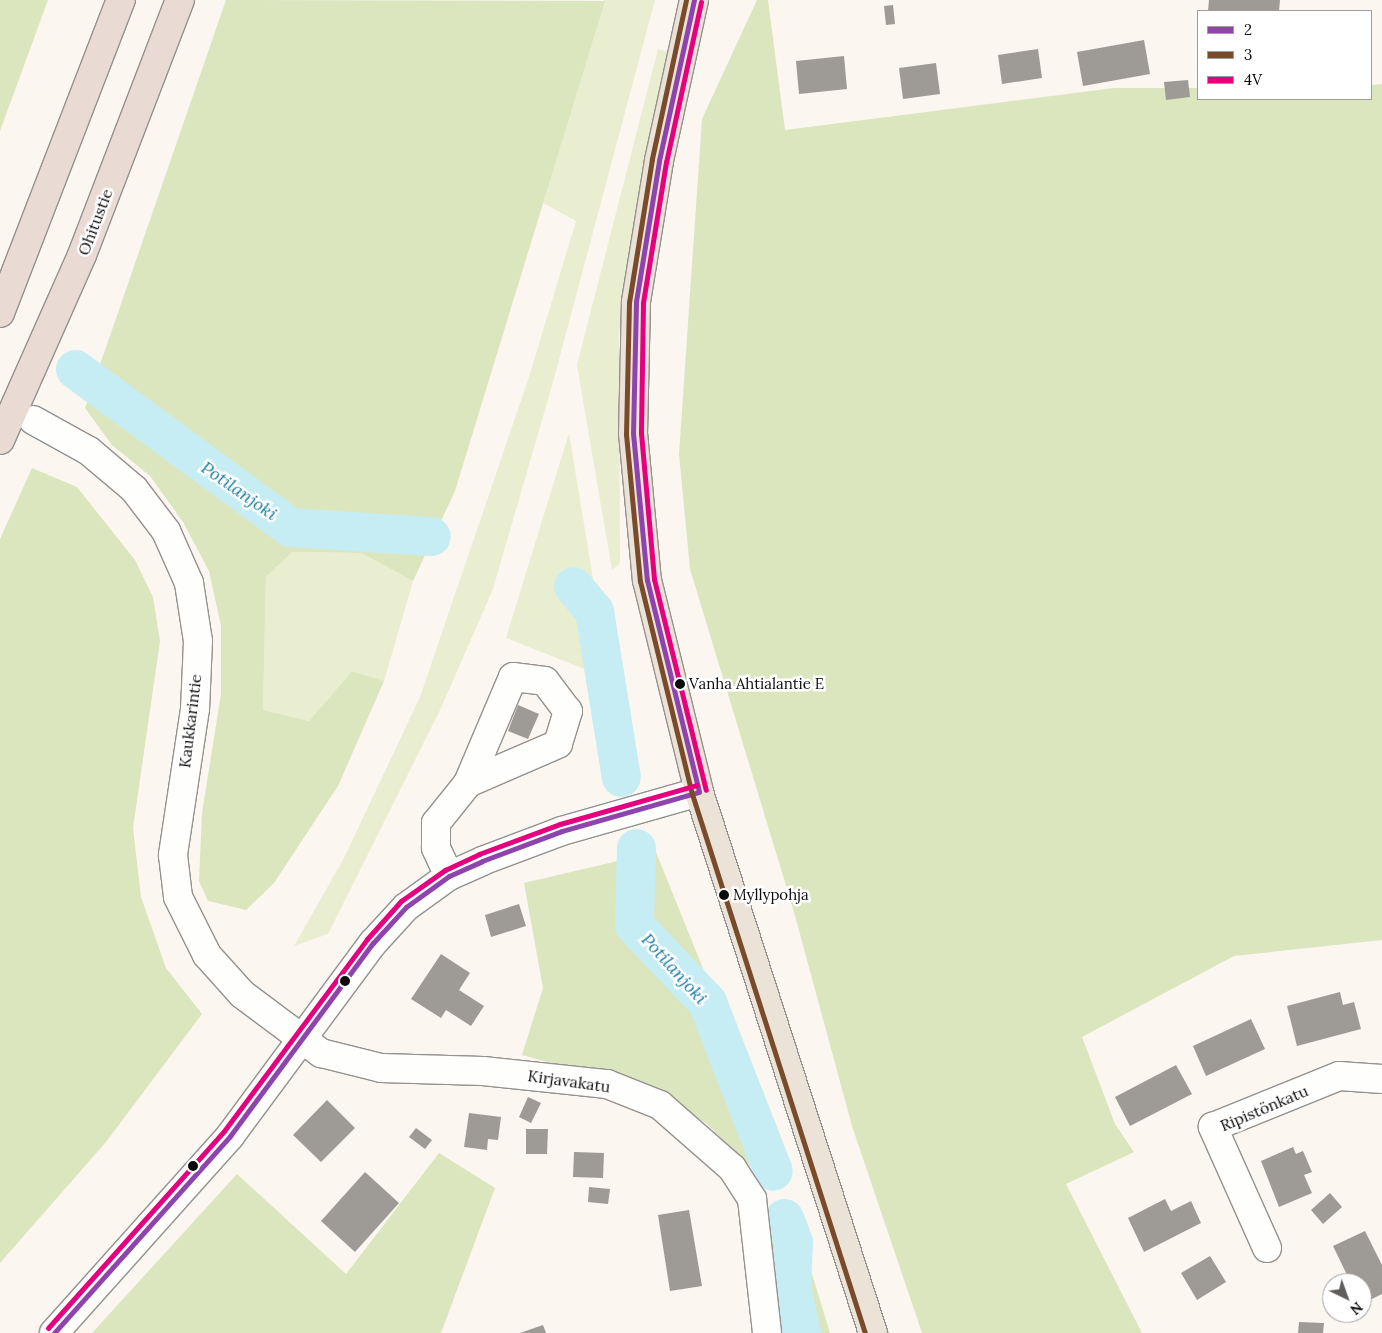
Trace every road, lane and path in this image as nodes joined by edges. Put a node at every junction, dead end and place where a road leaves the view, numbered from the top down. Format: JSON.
{"nodes":[{"id":1,"x":121,"y":0,"type":"edge"},
{"id":2,"x":180,"y":0,"type":"edge"},
{"id":3,"x":694,"y":0,"type":"edge"},
{"id":4,"x":0,"y":313,"type":"edge"},
{"id":5,"x":33,"y":420,"type":"dead end"},
{"id":6,"x":0,"y":440,"type":"edge"},
{"id":7,"x":468,"y":783,"type":"dead end"},
{"id":8,"x":699,"y":792,"type":"junction"},
{"id":9,"x":449,"y":876,"type":"junction"},
{"id":10,"x":303,"y":1040,"type":"junction"},
{"id":11,"x":1382,"y":1079,"type":"edge"},
{"id":12,"x":1267,"y":1248,"type":"dead end"},
{"id":13,"x":54,"y":1333,"type":"edge"},
{"id":14,"x":767,"y":1333,"type":"edge"},
{"id":15,"x":873,"y":1333,"type":"edge"}],
"edges":[{"from":1,"to":4,"type":"highway"},
{"from":2,"to":6,"type":"highway","name":"Ohitustie"},
{"from":3,"to":8,"type":"main road"},
{"from":5,"to":10,"type":"street","name":"Kaukkarintie"},
{"from":7,"to":9,"type":"street"},
{"from":8,"to":9,"type":"street"},
{"from":8,"to":15,"type":"main road"},
{"from":9,"to":10,"type":"street"},
{"from":10,"to":13,"type":"street"},
{"from":10,"to":14,"type":"street","name":"Kirjavakatu"},
{"from":11,"to":12,"type":"street","name":"Ripistönkatu"}]}
